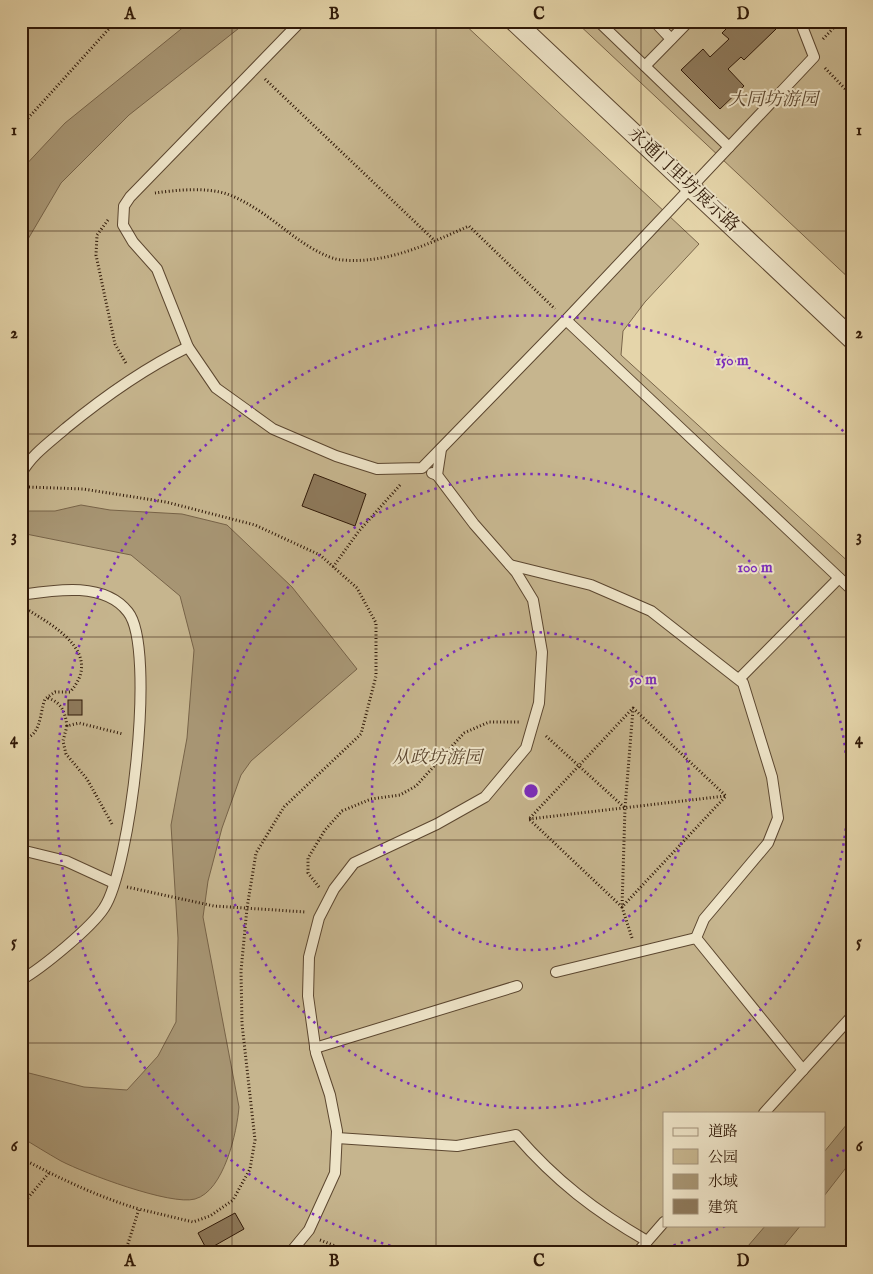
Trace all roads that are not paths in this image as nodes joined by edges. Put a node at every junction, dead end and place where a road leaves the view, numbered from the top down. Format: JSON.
{"nodes":[{"id":1,"x":301,"y":21,"type":"edge"},
{"id":2,"x":514,"y":21,"type":"edge"},
{"id":3,"x":598,"y":21,"type":"edge"},
{"id":4,"x":654,"y":21,"type":"edge"},
{"id":5,"x":689,"y":21,"type":"edge"},
{"id":6,"x":800,"y":21,"type":"edge"},
{"id":7,"x":671,"y":39,"type":"junction"},
{"id":8,"x":644,"y":66,"type":"junction"},
{"id":9,"x":728,"y":147,"type":"junction"},
{"id":10,"x":690,"y":187,"type":"junction"},
{"id":11,"x":566,"y":320,"type":"junction"},
{"id":12,"x":852,"y":339,"type":"edge"},
{"id":13,"x":188,"y":346,"type":"junction"},
{"id":14,"x":441,"y":449,"type":"junction"},
{"id":15,"x":418,"y":469,"type":"junction"},
{"id":16,"x":21,"y":474,"type":"edge"},
{"id":17,"x":437,"y":475,"type":"junction"},
{"id":18,"x":510,"y":565,"type":"junction"},
{"id":19,"x":839,"y":578,"type":"junction"},
{"id":20,"x":852,"y":590,"type":"edge"},
{"id":21,"x":21,"y":595,"type":"edge"},
{"id":22,"x":739,"y":679,"type":"junction"},
{"id":23,"x":21,"y":850,"type":"edge"},
{"id":24,"x":114,"y":884,"type":"junction"},
{"id":25,"x":696,"y":938,"type":"junction"},
{"id":26,"x":556,"y":972,"type":"dead end"},
{"id":27,"x":21,"y":980,"type":"edge"},
{"id":28,"x":517,"y":986,"type":"dead end"},
{"id":29,"x":852,"y":1016,"type":"edge"},
{"id":30,"x":315,"y":1048,"type":"junction"},
{"id":31,"x":803,"y":1070,"type":"junction"},
{"id":32,"x":765,"y":1112,"type":"edge"},
{"id":33,"x":337,"y":1138,"type":"junction"},
{"id":34,"x":663,"y":1223,"type":"edge"},
{"id":35,"x":647,"y":1241,"type":"junction"},
{"id":36,"x":290,"y":1253,"type":"edge"},
{"id":37,"x":637,"y":1253,"type":"edge"}],
"edges":[{"from":1,"to":13,"type":"lane"},
{"from":2,"to":10,"type":"street","name":"永通门里坊展示路"},
{"from":3,"to":8,"type":"lane"},
{"from":4,"to":7,"type":"lane"},
{"from":5,"to":7,"type":"lane"},
{"from":6,"to":9,"type":"lane"},
{"from":7,"to":8,"type":"lane"},
{"from":8,"to":9,"type":"lane"},
{"from":9,"to":10,"type":"lane"},
{"from":10,"to":11,"type":"lane"},
{"from":10,"to":12,"type":"street","name":"永通门里坊展示路"},
{"from":11,"to":14,"type":"lane"},
{"from":11,"to":19,"type":"lane"},
{"from":13,"to":15,"type":"lane"},
{"from":13,"to":16,"type":"lane"},
{"from":14,"to":15,"type":"lane"},
{"from":14,"to":17,"type":"lane"},
{"from":15,"to":17,"type":"lane"},
{"from":17,"to":18,"type":"lane"},
{"from":18,"to":22,"type":"lane"},
{"from":18,"to":30,"type":"lane"},
{"from":19,"to":20,"type":"lane"},
{"from":19,"to":22,"type":"lane"},
{"from":21,"to":24,"type":"lane"},
{"from":22,"to":25,"type":"lane"},
{"from":23,"to":24,"type":"lane"},
{"from":24,"to":27,"type":"lane"},
{"from":25,"to":26,"type":"lane"},
{"from":25,"to":31,"type":"lane"},
{"from":28,"to":30,"type":"lane"},
{"from":29,"to":31,"type":"lane"},
{"from":30,"to":33,"type":"lane"},
{"from":31,"to":32,"type":"lane"},
{"from":33,"to":35,"type":"lane"},
{"from":33,"to":36,"type":"lane"},
{"from":34,"to":35,"type":"lane"},
{"from":35,"to":37,"type":"lane"}]}
